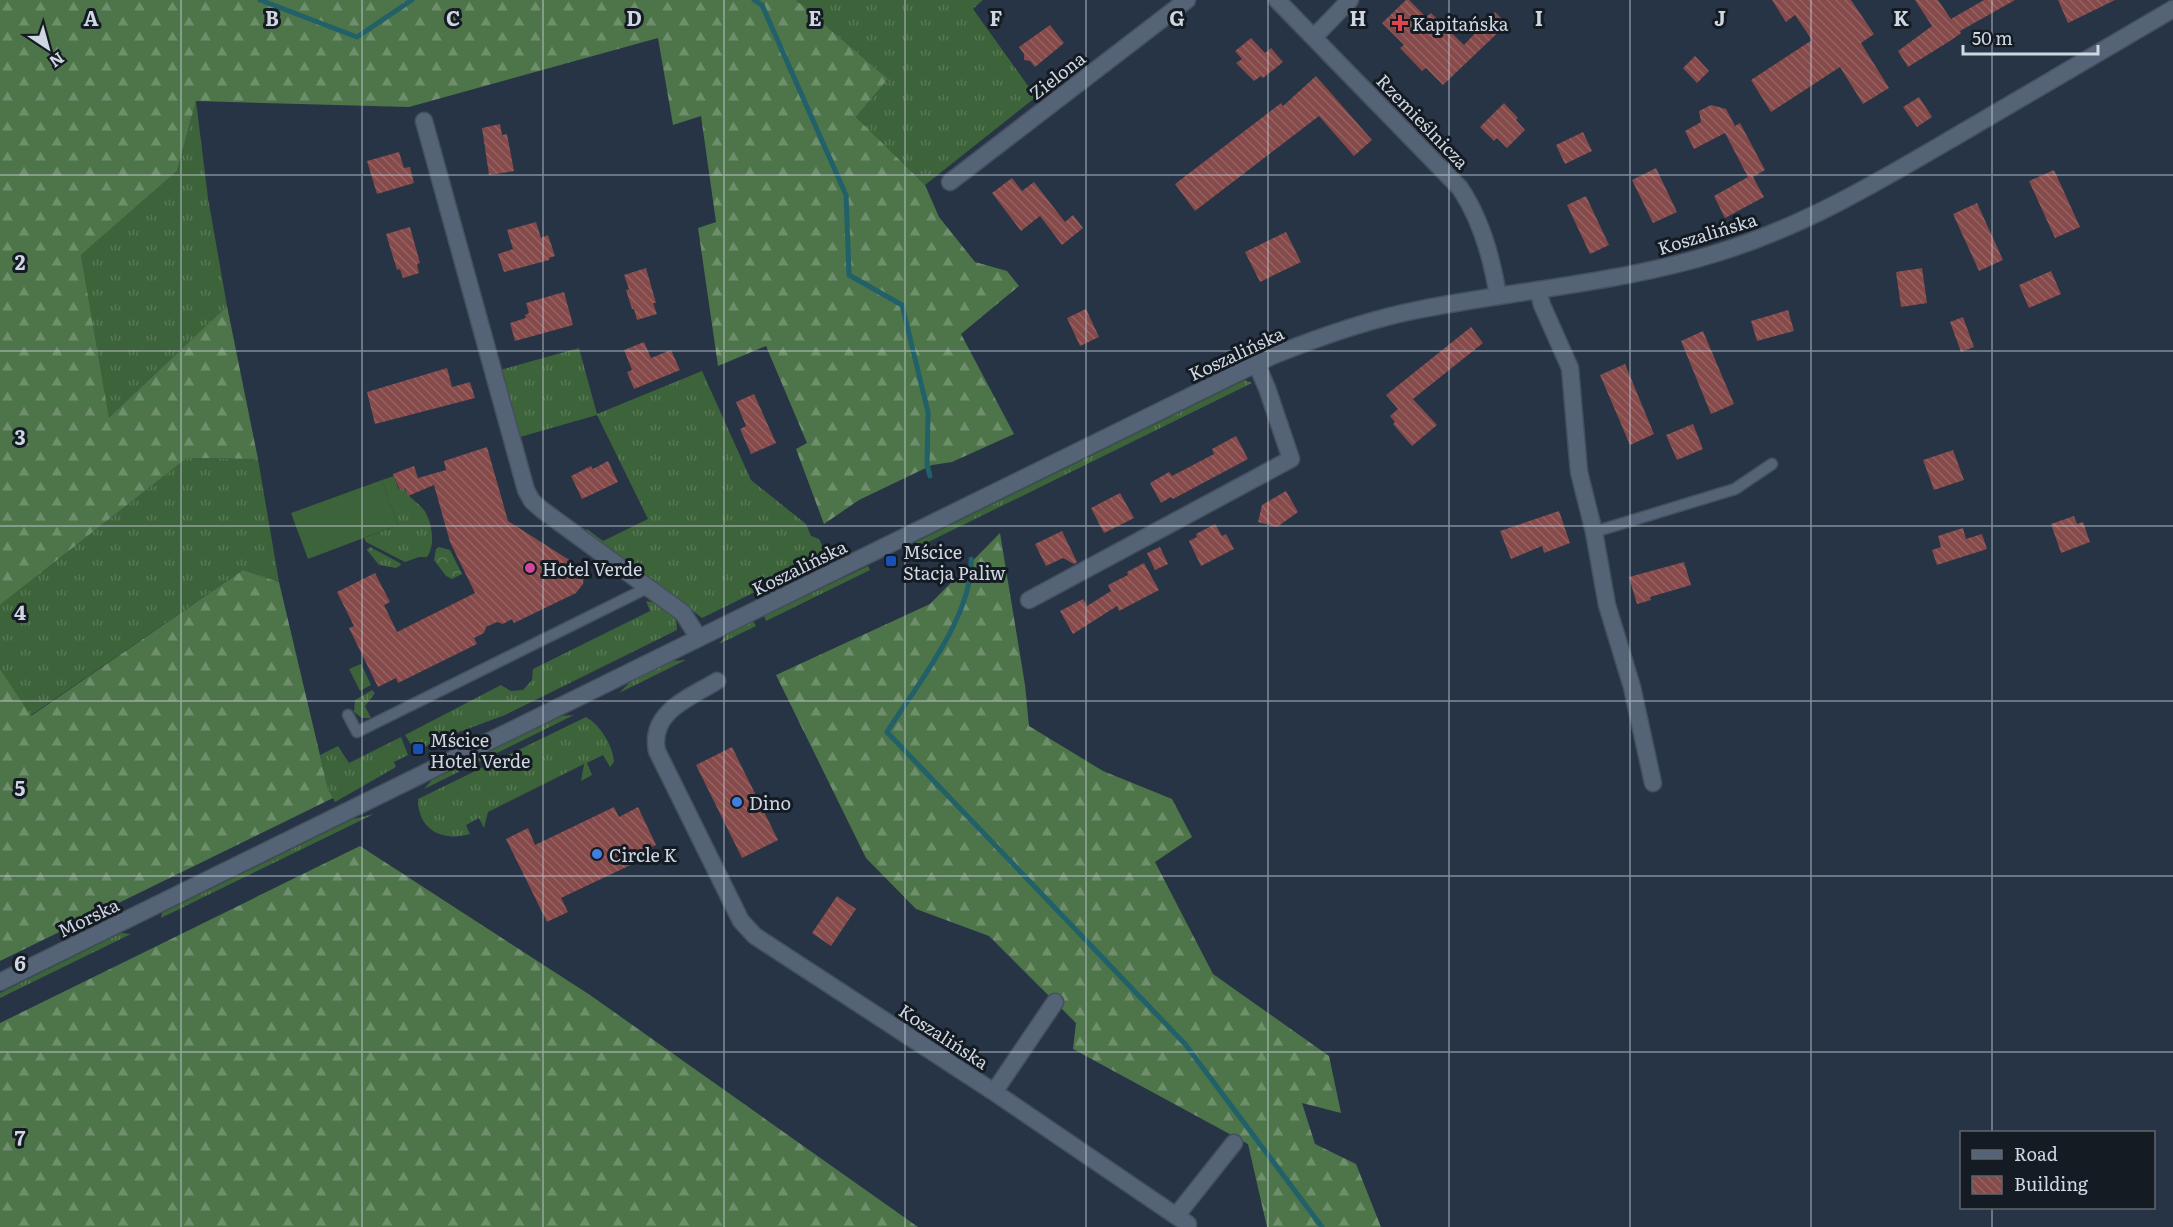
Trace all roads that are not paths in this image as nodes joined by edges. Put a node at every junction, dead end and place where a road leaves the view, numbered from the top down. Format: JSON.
{"nodes":[{"id":1,"x":1187,"y":0,"type":"edge"},
{"id":2,"x":1276,"y":0,"type":"edge"},
{"id":3,"x":1350,"y":0,"type":"edge"},
{"id":4,"x":2173,"y":9,"type":"edge"},
{"id":5,"x":1314,"y":37,"type":"junction"},
{"id":6,"x":424,"y":121,"type":"dead end"},
{"id":7,"x":950,"y":182,"type":"dead end"},
{"id":8,"x":1538,"y":290,"type":"junction"},
{"id":9,"x":1498,"y":296,"type":"junction"},
{"id":10,"x":1256,"y":363,"type":"junction"},
{"id":11,"x":1772,"y":464,"type":"dead end"},
{"id":12,"x":1594,"y":532,"type":"junction"},
{"id":13,"x":649,"y":587,"type":"junction"},
{"id":14,"x":1029,"y":600,"type":"dead end"},
{"id":15,"x":698,"y":637,"type":"junction"},
{"id":16,"x":717,"y":681,"type":"dead end"},
{"id":17,"x":348,"y":715,"type":"dead end"},
{"id":18,"x":1653,"y":783,"type":"dead end"},
{"id":19,"x":340,"y":815,"type":"joint"},
{"id":20,"x":0,"y":982,"type":"edge"},
{"id":21,"x":1055,"y":1002,"type":"dead end"},
{"id":22,"x":994,"y":1092,"type":"junction"},
{"id":23,"x":1234,"y":1143,"type":"dead end"}],
"edges":[{"from":1,"to":7,"type":"street","name":"Zielona"},
{"from":2,"to":5,"type":"street","name":"Rzemieślnicza"},
{"from":3,"to":5,"type":"street"},
{"from":4,"to":8,"type":"street","name":"Koszalińska"},
{"from":5,"to":9,"type":"street","name":"Rzemieślnicza"},
{"from":6,"to":13,"type":"street"},
{"from":8,"to":9,"type":"street","name":"Koszalińska"},
{"from":8,"to":12,"type":"street"},
{"from":9,"to":10,"type":"street","name":"Koszalińska"},
{"from":10,"to":14,"type":"street"},
{"from":10,"to":15,"type":"street","name":"Koszalińska"},
{"from":11,"to":12,"type":"lane"},
{"from":12,"to":18,"type":"street"},
{"from":13,"to":15,"type":"street"},
{"from":13,"to":17,"type":"lane"},
{"from":15,"to":19,"type":"street","name":"Koszalińska"},
{"from":16,"to":22,"type":"street","name":"Koszalińska"},
{"from":19,"to":20,"type":"street","name":"Morska"},
{"from":21,"to":22,"type":"street"},
{"from":22,"to":23,"type":"street","name":"Koszalińska"}]}
